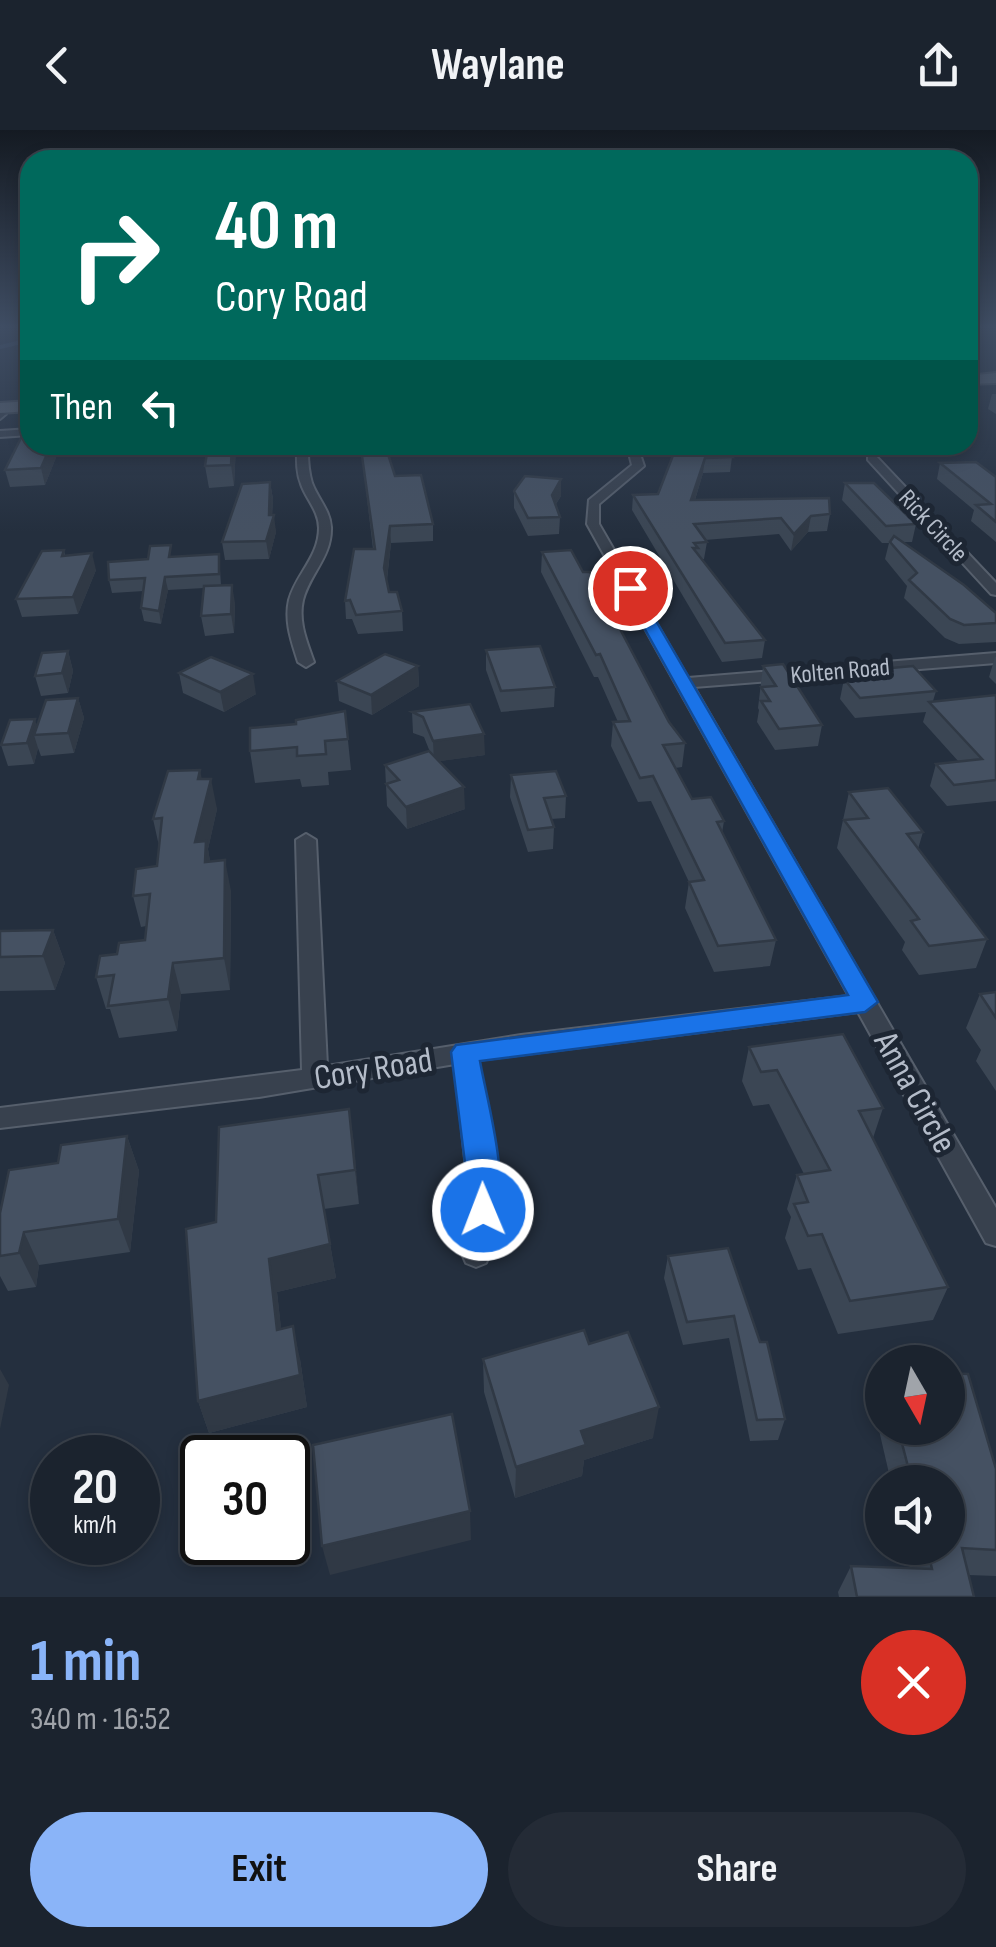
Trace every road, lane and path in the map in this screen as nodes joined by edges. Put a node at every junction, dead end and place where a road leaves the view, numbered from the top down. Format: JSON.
{"nodes":[{"id":1,"x":303,"y":455,"type":"edge"},
{"id":2,"x":637,"y":455,"type":"edge"},
{"id":3,"x":872,"y":458,"type":"dead end"},
{"id":4,"x":996,"y":591,"type":"edge"},
{"id":5,"x":996,"y":658,"type":"edge"},
{"id":6,"x":306,"y":662,"type":"dead end"},
{"id":7,"x":684,"y":683,"type":"junction"},
{"id":8,"x":306,"y":840,"type":"dead end"},
{"id":9,"x":865,"y":1002,"type":"junction"},
{"id":10,"x":465,"y":1052,"type":"junction"},
{"id":11,"x":315,"y":1078,"type":"junction"},
{"id":12,"x":0,"y":1118,"type":"edge"},
{"id":13,"x":996,"y":1234,"type":"edge"},
{"id":14,"x":476,"y":1254,"type":"dead end"}],
"edges":[{"from":1,"to":6,"type":"street"},
{"from":2,"to":7,"type":"street","name":"Anna Circle"},
{"from":3,"to":4,"type":"street","name":"Rick Circle"},
{"from":5,"to":7,"type":"street","name":"Kolten Road"},
{"from":7,"to":9,"type":"street","name":"Anna Circle"},
{"from":8,"to":11,"type":"street"},
{"from":9,"to":10,"type":"street","name":"Cory Road"},
{"from":9,"to":13,"type":"street","name":"Anna Circle"},
{"from":10,"to":11,"type":"street","name":"Cory Road"},
{"from":10,"to":14,"type":"street"},
{"from":11,"to":12,"type":"street","name":"Cory Road"}]}
